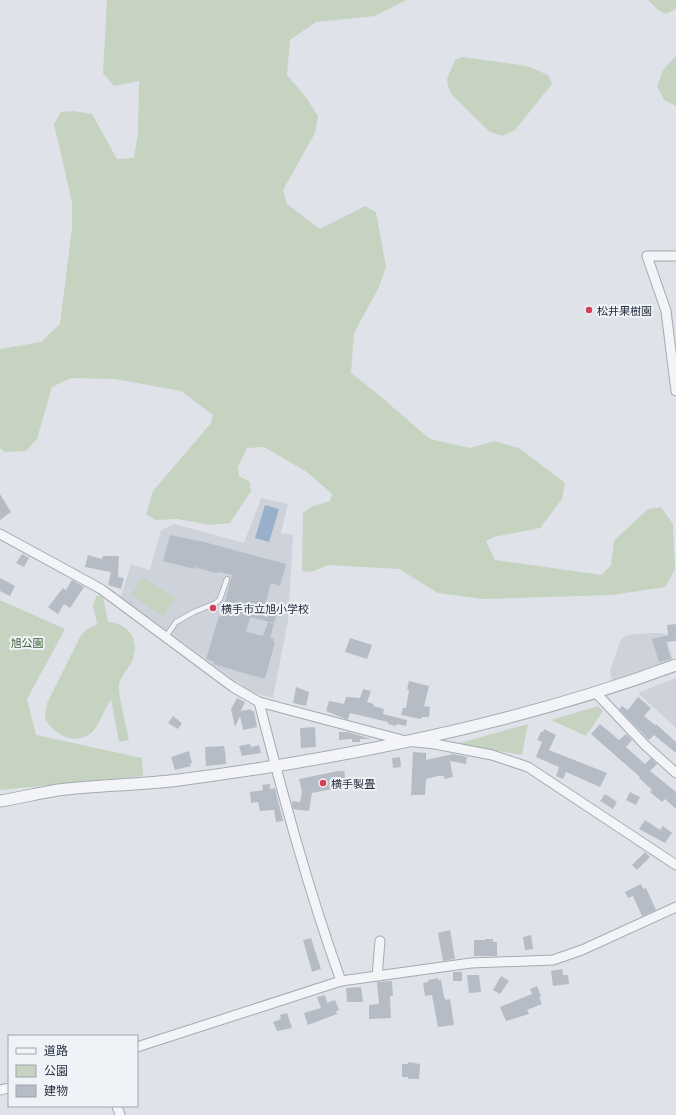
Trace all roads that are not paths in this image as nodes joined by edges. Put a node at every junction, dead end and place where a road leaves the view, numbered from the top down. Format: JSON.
{"nodes":[{"id":1,"x":676,"y":256,"type":"edge"},
{"id":2,"x":676,"y":391,"type":"edge"},
{"id":3,"x":0,"y":534,"type":"edge"},
{"id":4,"x":227,"y":580,"type":"dead end"},
{"id":5,"x":165,"y":638,"type":"junction"},
{"id":6,"x":676,"y":665,"type":"edge"},
{"id":7,"x":596,"y":693,"type":"junction"},
{"id":8,"x":259,"y":702,"type":"junction"},
{"id":9,"x":406,"y":741,"type":"junction"},
{"id":10,"x":276,"y":766,"type":"junction"},
{"id":11,"x":676,"y":773,"type":"edge"},
{"id":12,"x":0,"y":802,"type":"edge"},
{"id":13,"x":676,"y":865,"type":"edge"},
{"id":14,"x":676,"y":907,"type":"edge"},
{"id":15,"x":380,"y":941,"type":"dead end"},
{"id":16,"x":377,"y":976,"type":"junction"},
{"id":17,"x":341,"y":981,"type":"junction"},
{"id":18,"x":138,"y":1047,"type":"edge"}],
"edges":[{"from":1,"to":2,"type":"street"},
{"from":3,"to":5,"type":"street"},
{"from":4,"to":5,"type":"lane"},
{"from":5,"to":8,"type":"street"},
{"from":6,"to":7,"type":"street"},
{"from":7,"to":9,"type":"street"},
{"from":7,"to":11,"type":"street"},
{"from":8,"to":9,"type":"street"},
{"from":8,"to":10,"type":"street"},
{"from":9,"to":10,"type":"street"},
{"from":9,"to":13,"type":"street"},
{"from":10,"to":12,"type":"street"},
{"from":10,"to":17,"type":"street"},
{"from":14,"to":16,"type":"street"},
{"from":15,"to":16,"type":"street"},
{"from":16,"to":17,"type":"street"},
{"from":17,"to":18,"type":"street"}]}
